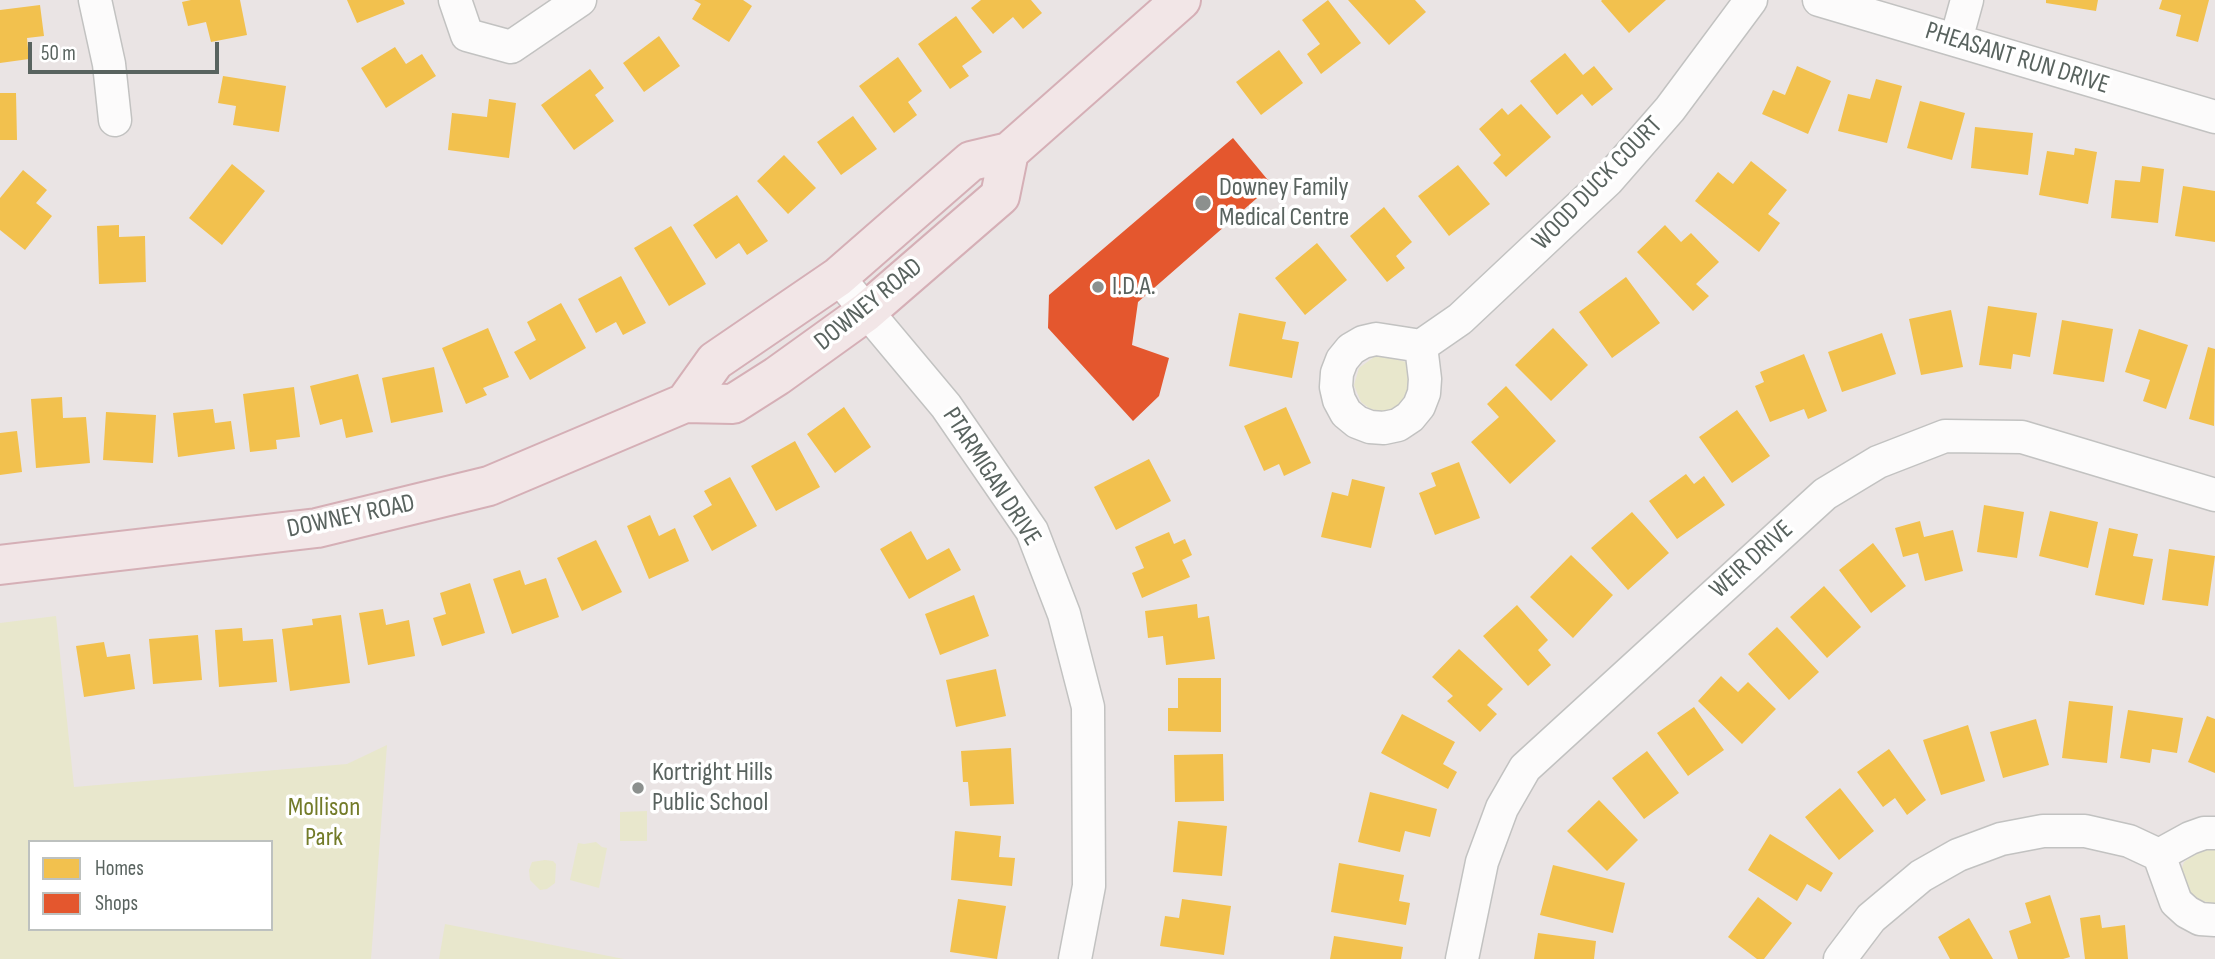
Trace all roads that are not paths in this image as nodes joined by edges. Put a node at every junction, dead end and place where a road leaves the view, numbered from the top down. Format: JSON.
{"nodes":[{"id":1,"x":96,"y":0,"type":"edge"},
{"id":2,"x":455,"y":0,"type":"edge"},
{"id":3,"x":580,"y":0,"type":"edge"},
{"id":4,"x":1181,"y":0,"type":"edge"},
{"id":5,"x":1751,"y":0,"type":"edge"},
{"id":6,"x":1819,"y":0,"type":"edge"},
{"id":7,"x":1966,"y":0,"type":"edge"},
{"id":8,"x":1956,"y":40,"type":"junction"},
{"id":9,"x":2215,"y":117,"type":"edge"},
{"id":10,"x":116,"y":120,"type":"dead end"},
{"id":11,"x":1009,"y":152,"type":"junction"},
{"id":12,"x":838,"y":277,"type":"junction"},
{"id":13,"x":866,"y":312,"type":"junction"},
{"id":14,"x":1422,"y":346,"type":"dead end"},
{"id":15,"x":685,"y":403,"type":"junction"},
{"id":16,"x":2215,"y":495,"type":"edge"},
{"id":17,"x":0,"y":565,"type":"edge"},
{"id":18,"x":2215,"y":833,"type":"edge"},
{"id":19,"x":2159,"y":855,"type":"junction"},
{"id":20,"x":2215,"y":920,"type":"edge"},
{"id":21,"x":1075,"y":959,"type":"edge"},
{"id":22,"x":1461,"y":959,"type":"edge"},
{"id":23,"x":1840,"y":959,"type":"edge"}],
"edges":[{"from":1,"to":10,"type":"street"},
{"from":2,"to":3,"type":"street"},
{"from":4,"to":11,"type":"main road","name":"DOWNEY ROAD"},
{"from":5,"to":14,"type":"street","name":"WOOD DUCK COURT"},
{"from":6,"to":8,"type":"street","name":"PHEASANT RUN DRIVE"},
{"from":7,"to":8,"type":"street"},
{"from":8,"to":9,"type":"street","name":"PHEASANT RUN DRIVE"},
{"from":11,"to":12,"type":"main road","name":"DOWNEY ROAD"},
{"from":11,"to":13,"type":"main road","name":"DOWNEY ROAD"},
{"from":12,"to":13,"type":"street","name":"PTARMIGAN DRIVE"},
{"from":12,"to":15,"type":"main road","name":"DOWNEY ROAD"},
{"from":13,"to":15,"type":"main road","name":"DOWNEY ROAD"},
{"from":13,"to":21,"type":"street","name":"PTARMIGAN DRIVE"},
{"from":15,"to":17,"type":"main road","name":"DOWNEY ROAD"},
{"from":16,"to":22,"type":"street","name":"WEIR DRIVE"},
{"from":18,"to":19,"type":"street"},
{"from":19,"to":20,"type":"street"},
{"from":19,"to":23,"type":"street"}]}
